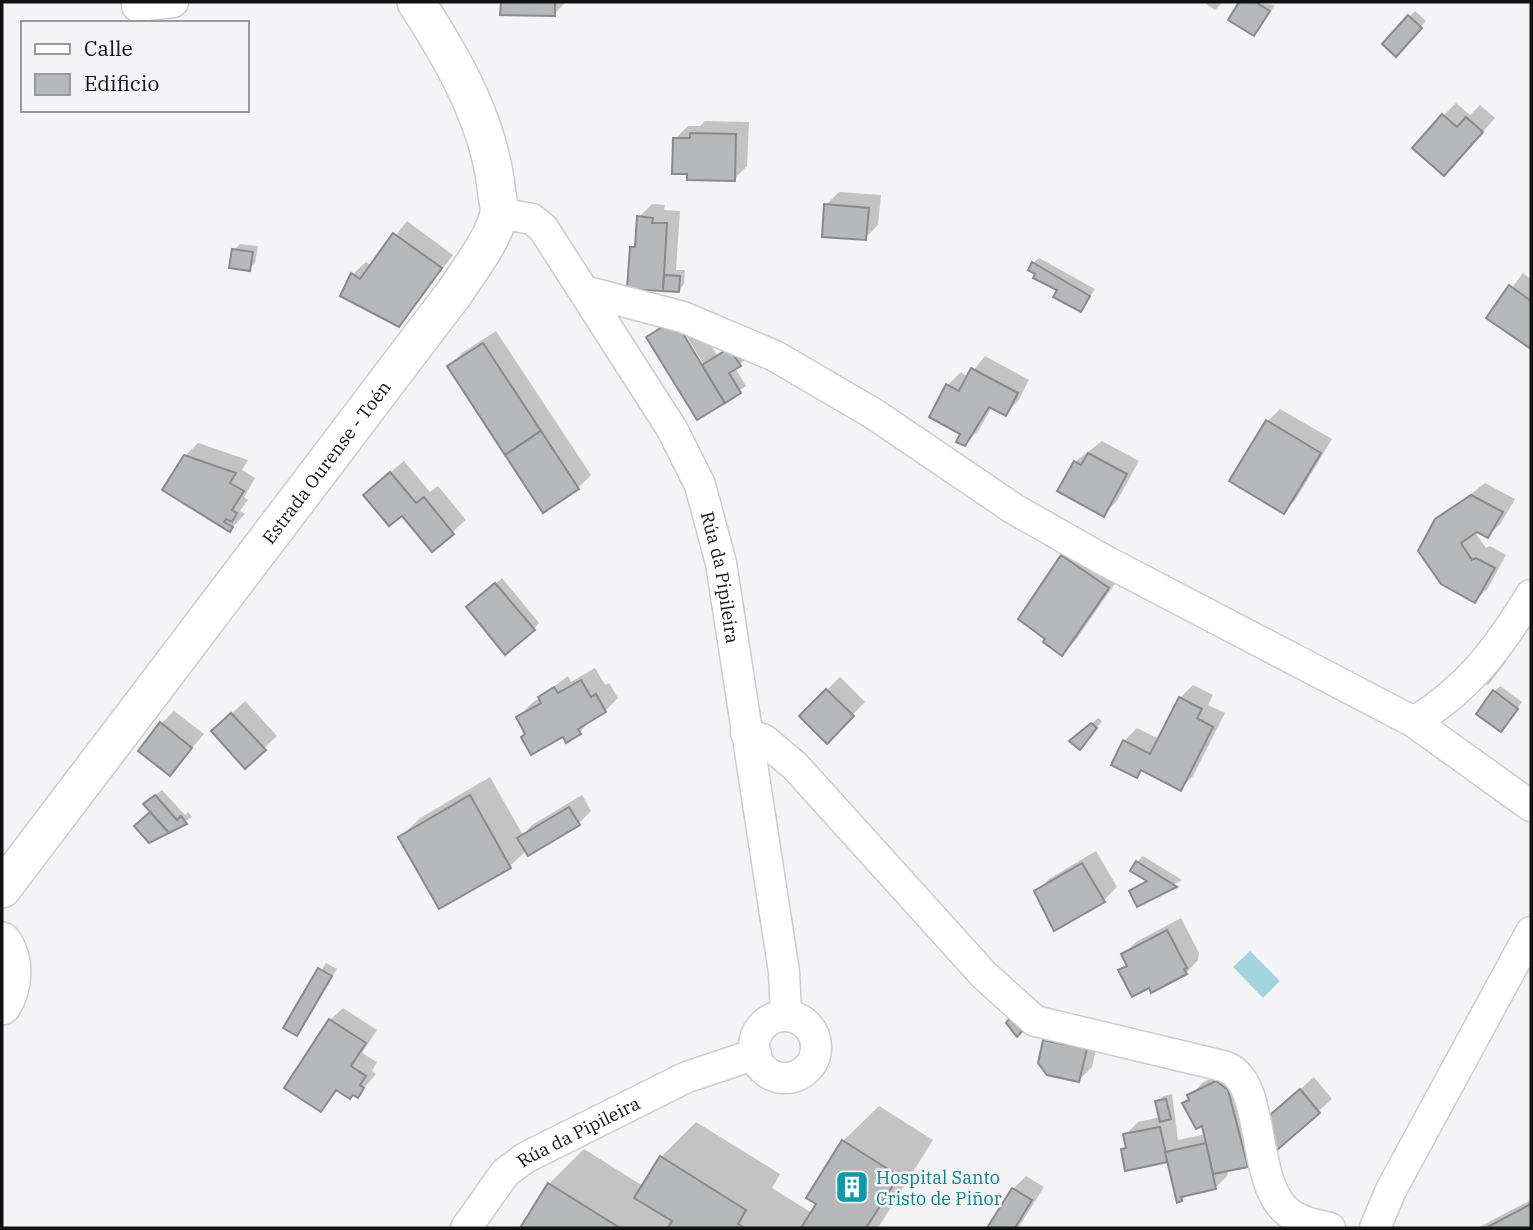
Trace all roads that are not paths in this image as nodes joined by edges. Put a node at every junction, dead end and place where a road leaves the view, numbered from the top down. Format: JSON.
{"nodes":[{"id":1,"x":173,"y":2,"type":"edge"},
{"id":2,"x":416,"y":2,"type":"edge"},
{"id":3,"x":137,"y":6,"type":"dead end"},
{"id":4,"x":499,"y":213,"type":"junction"},
{"id":5,"x":584,"y":291,"type":"junction"},
{"id":6,"x":1531,"y":595,"type":"edge"},
{"id":7,"x":1414,"y":722,"type":"junction"},
{"id":8,"x":746,"y":733,"type":"junction"},
{"id":9,"x":1531,"y":806,"type":"edge"},
{"id":10,"x":2,"y":889,"type":"edge"},
{"id":11,"x":1531,"y":932,"type":"edge"},
{"id":12,"x":2,"y":941,"type":"edge"},
{"id":13,"x":2,"y":1006,"type":"edge"},
{"id":14,"x":786,"y":1016,"type":"junction"},
{"id":15,"x":756,"y":1054,"type":"junction"},
{"id":16,"x":466,"y":1228,"type":"edge"},
{"id":17,"x":1330,"y":1228,"type":"edge"},
{"id":18,"x":1375,"y":1228,"type":"edge"}],
"edges":[{"from":1,"to":3,"type":"street"},
{"from":2,"to":4,"type":"street"},
{"from":4,"to":5,"type":"street","name":"Rúa da Pipileira"},
{"from":4,"to":10,"type":"street","name":"Estrada Ourense - Toén"},
{"from":5,"to":7,"type":"street"},
{"from":5,"to":8,"type":"street","name":"Rúa da Pipileira"},
{"from":6,"to":7,"type":"street"},
{"from":7,"to":9,"type":"street"},
{"from":8,"to":14,"type":"street","name":"Rúa da Pipileira"},
{"from":8,"to":17,"type":"street"},
{"from":11,"to":18,"type":"street"},
{"from":12,"to":13,"type":"street"},
{"from":14,"to":15,"type":"street"},
{"from":14,"to":15,"type":"street"},
{"from":15,"to":16,"type":"street","name":"Rúa da Pipileira"}]}
